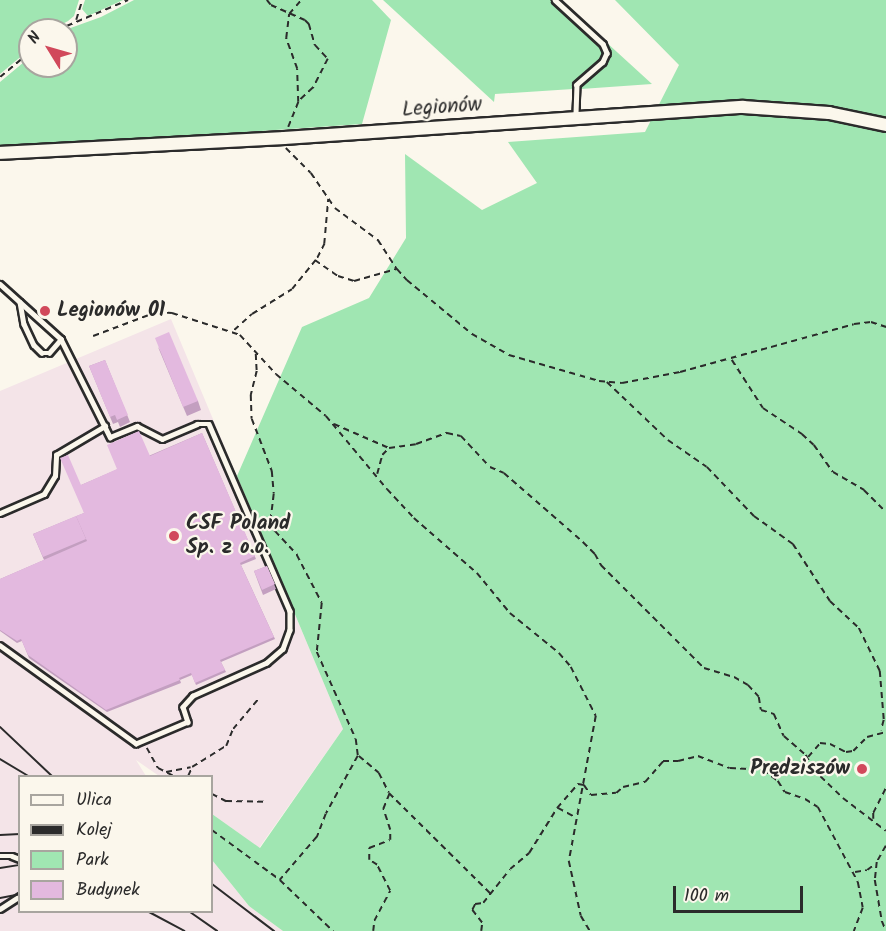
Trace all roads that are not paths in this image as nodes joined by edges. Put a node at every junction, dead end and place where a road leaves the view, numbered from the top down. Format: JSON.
{"nodes":[{"id":1,"x":555,"y":0,"type":"edge"},
{"id":2,"x":577,"y":118,"type":"junction"},
{"id":3,"x":886,"y":125,"type":"edge"},
{"id":4,"x":0,"y":153,"type":"edge"},
{"id":5,"x":0,"y":284,"type":"edge"},
{"id":6,"x":20,"y":303,"type":"junction"},
{"id":7,"x":60,"y":339,"type":"junction"},
{"id":8,"x":105,"y":426,"type":"junction"},
{"id":9,"x":0,"y":513,"type":"edge"},
{"id":10,"x":0,"y":646,"type":"edge"},
{"id":11,"x":0,"y":856,"type":"edge"},
{"id":12,"x":18,"y":858,"type":"edge"},
{"id":13,"x":18,"y":897,"type":"edge"},
{"id":14,"x":0,"y":909,"type":"edge"}],
"edges":[{"from":1,"to":2,"type":"lane"},
{"from":2,"to":3,"type":"street","name":"Legionów"},
{"from":2,"to":4,"type":"street","name":"Legionów"},
{"from":5,"to":6,"type":"lane"},
{"from":6,"to":7,"type":"lane"},
{"from":6,"to":7,"type":"lane"},
{"from":7,"to":8,"type":"lane"},
{"from":8,"to":9,"type":"lane"},
{"from":8,"to":10,"type":"lane"},
{"from":11,"to":12,"type":"lane"},
{"from":13,"to":14,"type":"lane"}]}
